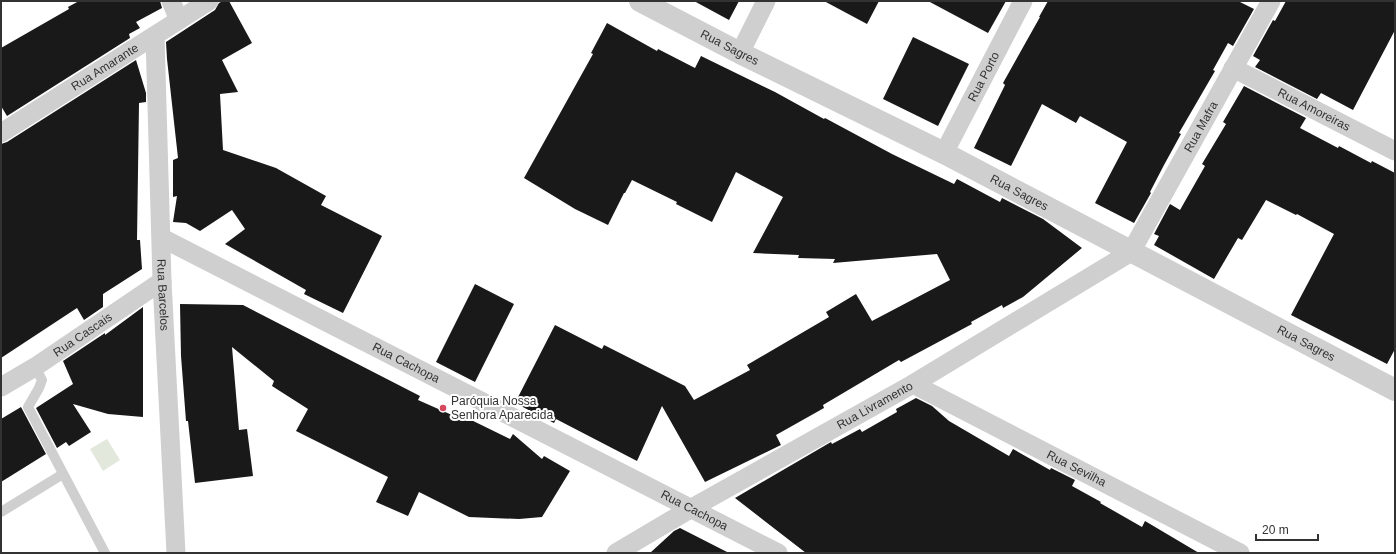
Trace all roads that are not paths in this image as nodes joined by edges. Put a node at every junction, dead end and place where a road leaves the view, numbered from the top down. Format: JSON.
{"nodes":[{"id":1,"x":171,"y":1,"type":"edge"},
{"id":2,"x":209,"y":1,"type":"edge"},
{"id":3,"x":640,"y":1,"type":"edge"},
{"id":4,"x":766,"y":1,"type":"edge"},
{"id":5,"x":1023,"y":1,"type":"edge"},
{"id":6,"x":1271,"y":1,"type":"edge"},
{"id":7,"x":179,"y":20,"type":"junction"},
{"id":8,"x":155,"y":36,"type":"junction"},
{"id":9,"x":740,"y":54,"type":"junction"},
{"id":10,"x":1233,"y":68,"type":"junction"},
{"id":11,"x":1,"y":133,"type":"edge"},
{"id":12,"x":1395,"y":152,"type":"edge"},
{"id":13,"x":944,"y":153,"type":"junction"},
{"id":14,"x":162,"y":238,"type":"junction"},
{"id":15,"x":1131,"y":252,"type":"junction"},
{"id":16,"x":162,"y":281,"type":"junction"},
{"id":17,"x":35,"y":366,"type":"junction"},
{"id":18,"x":913,"y":384,"type":"junction"},
{"id":19,"x":1,"y":387,"type":"edge"},
{"id":20,"x":1395,"y":390,"type":"edge"},
{"id":21,"x":63,"y":474,"type":"junction"},
{"id":22,"x":690,"y":508,"type":"junction"},
{"id":23,"x":1,"y":512,"type":"edge"},
{"id":24,"x":772,"y":551,"type":"edge"},
{"id":25,"x":105,"y":553,"type":"edge"},
{"id":26,"x":176,"y":553,"type":"edge"},
{"id":27,"x":616,"y":553,"type":"edge"},
{"id":28,"x":1240,"y":553,"type":"edge"}],
"edges":[{"from":1,"to":7,"type":"street"},
{"from":2,"to":7,"type":"street","name":"Rua Amarante"},
{"from":3,"to":9,"type":"street","name":"Rua Sagres"},
{"from":4,"to":9,"type":"street"},
{"from":5,"to":13,"type":"street","name":"Rua Porto"},
{"from":6,"to":10,"type":"street","name":"Rua Mafra"},
{"from":7,"to":8,"type":"street","name":"Rua Amarante"},
{"from":8,"to":11,"type":"street","name":"Rua Amarante"},
{"from":8,"to":14,"type":"street","name":"Rua Barcelos"},
{"from":9,"to":13,"type":"street","name":"Rua Sagres"},
{"from":10,"to":12,"type":"street","name":"Rua Amoreiras"},
{"from":10,"to":15,"type":"street","name":"Rua Mafra"},
{"from":13,"to":15,"type":"street","name":"Rua Sagres"},
{"from":14,"to":16,"type":"street","name":"Rua Barcelos"},
{"from":14,"to":22,"type":"street","name":"Rua Cachopa"},
{"from":15,"to":18,"type":"street","name":"Rua Livramento"},
{"from":15,"to":20,"type":"street","name":"Rua Sagres"},
{"from":16,"to":17,"type":"street","name":"Rua Cascais"},
{"from":16,"to":26,"type":"street","name":"Rua Barcelos"},
{"from":17,"to":19,"type":"street","name":"Rua Cascais"},
{"from":17,"to":21,"type":"lane"},
{"from":18,"to":22,"type":"street","name":"Rua Livramento"},
{"from":18,"to":28,"type":"street","name":"Rua Sevilha"},
{"from":21,"to":23,"type":"lane"},
{"from":21,"to":25,"type":"lane"},
{"from":22,"to":24,"type":"street","name":"Rua Cachopa"},
{"from":22,"to":27,"type":"street","name":"Rua Livramento"}]}
